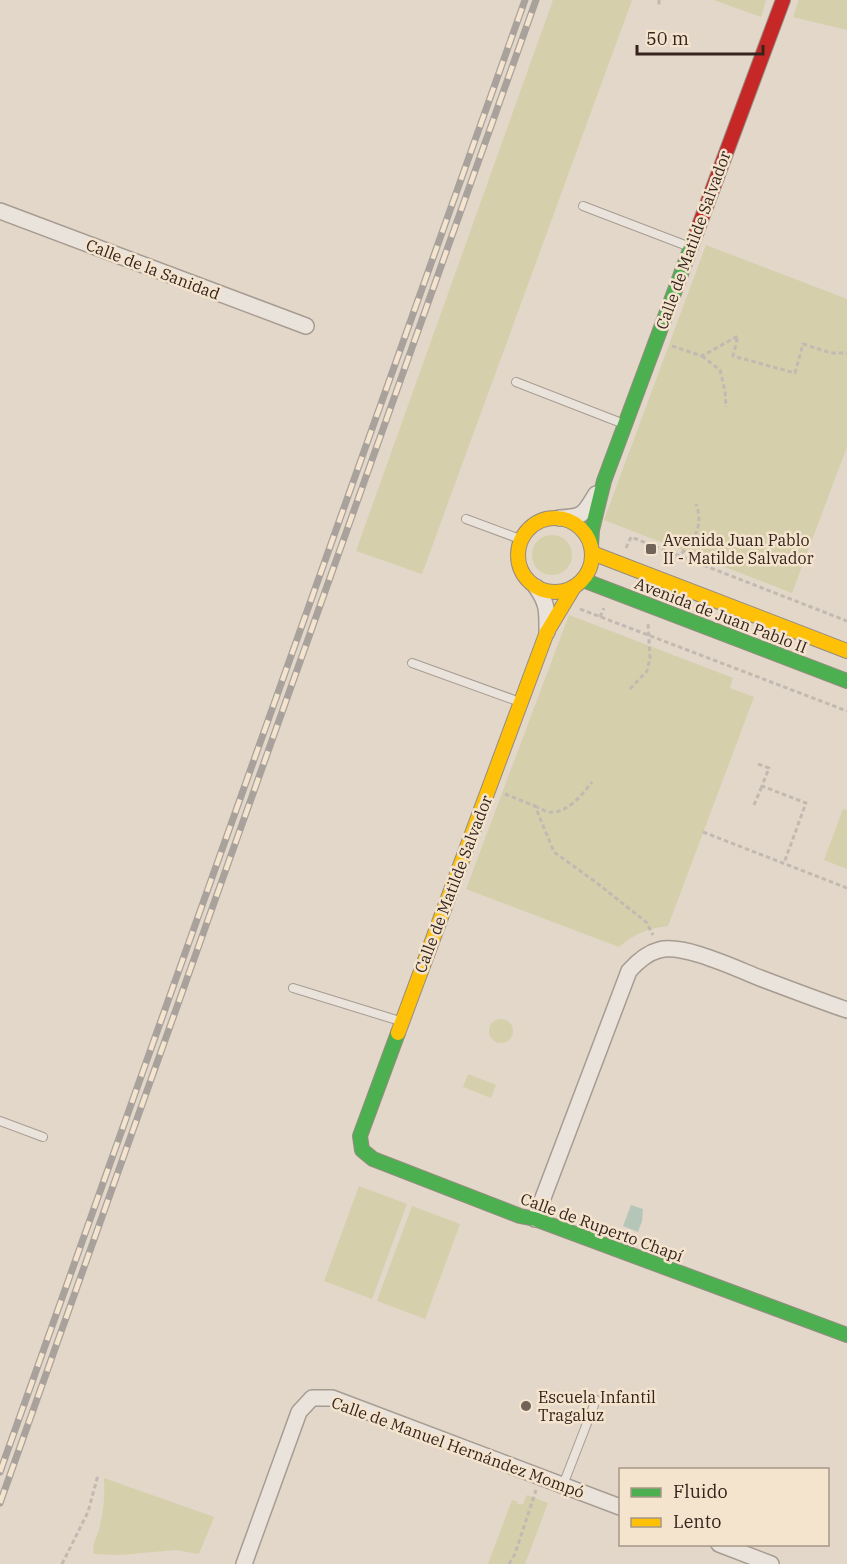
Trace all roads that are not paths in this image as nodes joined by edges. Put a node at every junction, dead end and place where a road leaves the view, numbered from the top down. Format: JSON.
{"nodes":[{"id":1,"x":783,"y":0,"type":"edge"},
{"id":2,"x":583,"y":206,"type":"dead end"},
{"id":3,"x":0,"y":212,"type":"edge"},
{"id":4,"x":691,"y":247,"type":"junction"},
{"id":5,"x":306,"y":326,"type":"dead end"},
{"id":6,"x":516,"y":382,"type":"dead end"},
{"id":7,"x":625,"y":425,"type":"junction"},
{"id":8,"x":604,"y":481,"type":"junction"},
{"id":9,"x":559,"y":518,"type":"junction"},
{"id":10,"x":466,"y":519,"type":"dead end"},
{"id":11,"x":520,"y":539,"type":"junction"},
{"id":12,"x":592,"y":549,"type":"junction"},
{"id":13,"x":578,"y":584,"type":"junction"},
{"id":14,"x":536,"y":587,"type":"junction"},
{"id":15,"x":547,"y":632,"type":"junction"},
{"id":16,"x":847,"y":651,"type":"edge"},
{"id":17,"x":412,"y":663,"type":"dead end"},
{"id":18,"x":847,"y":681,"type":"edge"},
{"id":19,"x":521,"y":702,"type":"junction"},
{"id":20,"x":293,"y":988,"type":"dead end"},
{"id":21,"x":847,"y":1010,"type":"edge"},
{"id":22,"x":402,"y":1021,"type":"junction"},
{"id":23,"x":0,"y":1121,"type":"edge"},
{"id":24,"x":360,"y":1136,"type":"joint"},
{"id":25,"x":44,"y":1137,"type":"dead end"},
{"id":26,"x":536,"y":1219,"type":"junction"},
{"id":27,"x":847,"y":1335,"type":"edge"},
{"id":28,"x":596,"y":1400,"type":"dead end"},
{"id":29,"x":563,"y":1485,"type":"junction"},
{"id":30,"x":619,"y":1506,"type":"edge"},
{"id":31,"x":721,"y":1546,"type":"edge"},
{"id":32,"x":755,"y":1561,"type":"edge"},
{"id":33,"x":244,"y":1564,"type":"edge"},
{"id":34,"x":771,"y":1564,"type":"edge"}],
"edges":[{"from":1,"to":4,"type":"street","name":"Calle de Matilde Salvador"},
{"from":2,"to":4,"type":"lane"},
{"from":3,"to":5,"type":"street","name":"Calle de la Sanidad"},
{"from":4,"to":7,"type":"street","name":"Calle de Matilde Salvador"},
{"from":6,"to":7,"type":"lane"},
{"from":7,"to":8,"type":"street","name":"Calle de Matilde Salvador"},
{"from":8,"to":9,"type":"street","name":"Calle de Matilde Salvador"},
{"from":8,"to":12,"type":"street","name":"Calle de Matilde Salvador"},
{"from":9,"to":11,"type":"street"},
{"from":9,"to":12,"type":"street"},
{"from":10,"to":11,"type":"lane"},
{"from":11,"to":14,"type":"street"},
{"from":12,"to":13,"type":"street"},
{"from":12,"to":16,"type":"street","name":"Avenida de Juan Pablo II"},
{"from":13,"to":14,"type":"street"},
{"from":13,"to":15,"type":"street","name":"Calle de Matilde Salvador"},
{"from":13,"to":18,"type":"street","name":"Avenida de Juan Pablo II"},
{"from":14,"to":15,"type":"street","name":"Calle de Matilde Salvador"},
{"from":15,"to":19,"type":"street","name":"Calle de Matilde Salvador"},
{"from":17,"to":19,"type":"lane"},
{"from":19,"to":22,"type":"street","name":"Calle de Matilde Salvador"},
{"from":20,"to":22,"type":"lane"},
{"from":21,"to":26,"type":"street"},
{"from":22,"to":24,"type":"street","name":"Calle de Matilde Salvador"},
{"from":23,"to":25,"type":"lane"},
{"from":24,"to":26,"type":"street","name":"Calle de Ruperto Chapí"},
{"from":26,"to":27,"type":"street","name":"Calle de Ruperto Chapí"},
{"from":28,"to":29,"type":"lane"},
{"from":29,"to":30,"type":"street","name":"Calle de Manuel Hernández Mompó"},
{"from":29,"to":33,"type":"street","name":"Calle de Manuel Hernández Mompó"},
{"from":31,"to":32,"type":"street"},
{"from":32,"to":34,"type":"street"}]}
